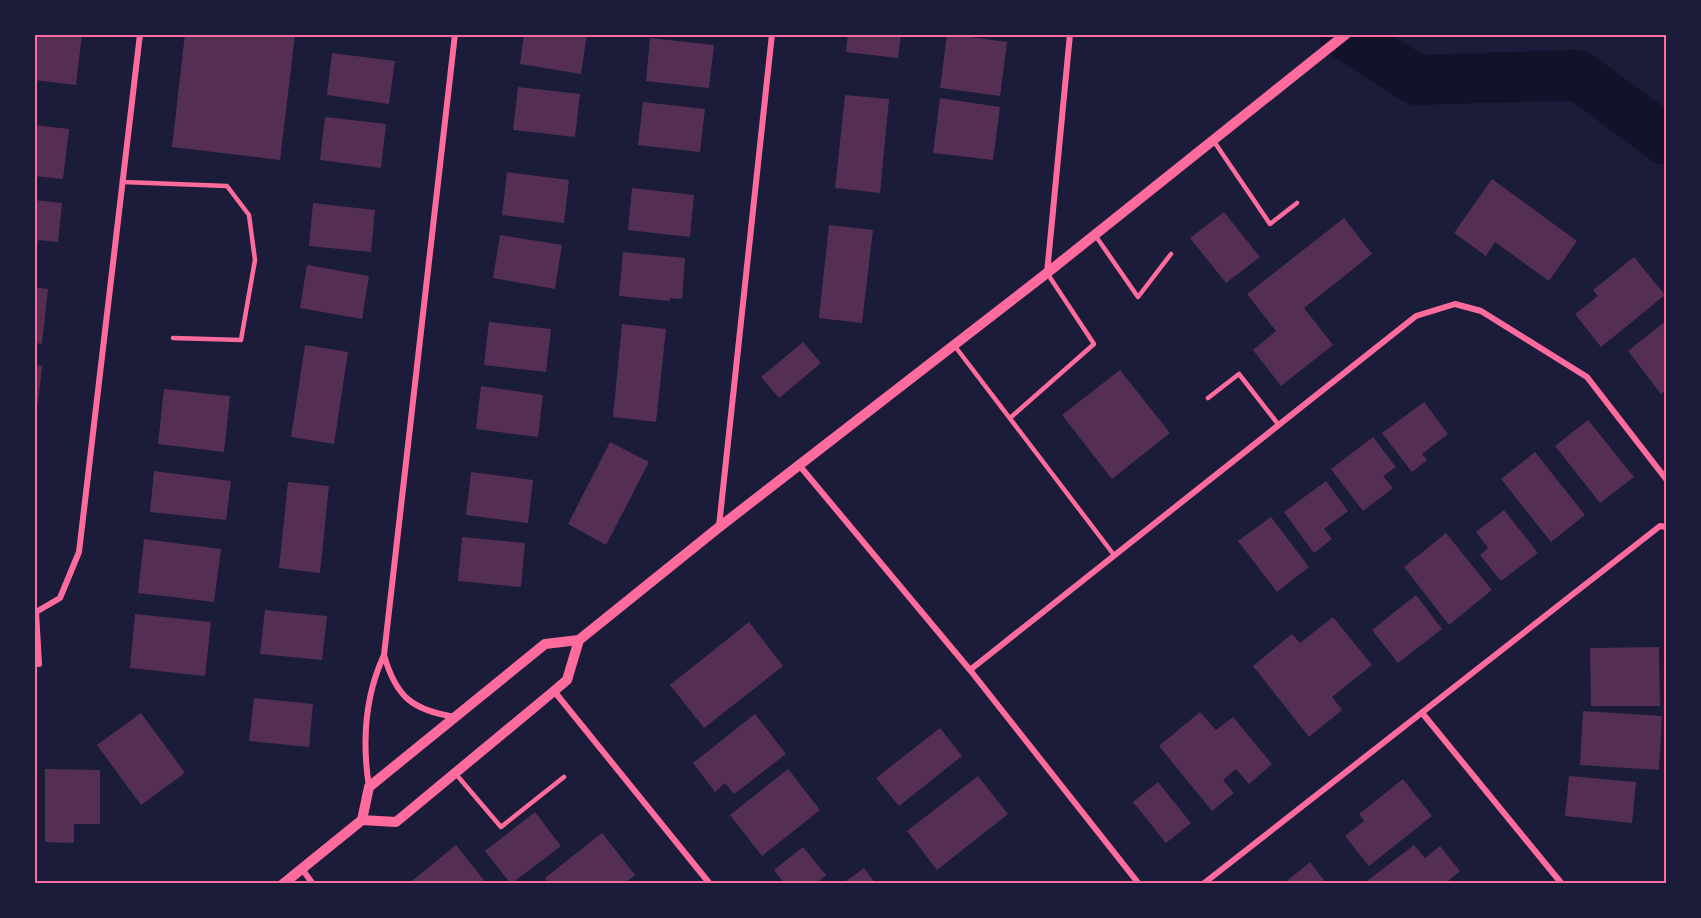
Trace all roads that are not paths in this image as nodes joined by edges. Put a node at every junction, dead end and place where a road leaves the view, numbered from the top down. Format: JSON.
{"nodes":[{"id":1,"x":141,"y":34,"type":"edge"},
{"id":2,"x":455,"y":34,"type":"edge"},
{"id":3,"x":772,"y":34,"type":"edge"},
{"id":4,"x":1070,"y":34,"type":"edge"},
{"id":5,"x":1346,"y":34,"type":"edge"},
{"id":6,"x":1213,"y":140,"type":"junction"},
{"id":7,"x":123,"y":182,"type":"junction"},
{"id":8,"x":1297,"y":203,"type":"dead end"},
{"id":9,"x":1095,"y":235,"type":"junction"},
{"id":10,"x":1171,"y":254,"type":"dead end"},
{"id":11,"x":1047,"y":273,"type":"junction"},
{"id":12,"x":173,"y":338,"type":"dead end"},
{"id":13,"x":954,"y":345,"type":"junction"},
{"id":14,"x":1208,"y":398,"type":"dead end"},
{"id":15,"x":1010,"y":418,"type":"junction"},
{"id":16,"x":1278,"y":424,"type":"junction"},
{"id":17,"x":799,"y":465,"type":"junction"},
{"id":18,"x":1666,"y":479,"type":"edge"},
{"id":19,"x":1666,"y":527,"type":"edge"},
{"id":20,"x":718,"y":528,"type":"junction"},
{"id":21,"x":1114,"y":555,"type":"junction"},
{"id":22,"x":35,"y":611,"type":"edge"},
{"id":23,"x":579,"y":640,"type":"junction"},
{"id":24,"x":384,"y":655,"type":"junction"},
{"id":25,"x":39,"y":664,"type":"dead end"},
{"id":26,"x":970,"y":670,"type":"junction"},
{"id":27,"x":554,"y":691,"type":"junction"},
{"id":28,"x":1423,"y":714,"type":"junction"},
{"id":29,"x":455,"y":717,"type":"junction"},
{"id":30,"x":455,"y":773,"type":"junction"},
{"id":31,"x":564,"y":777,"type":"dead end"},
{"id":32,"x":369,"y":787,"type":"junction"},
{"id":33,"x":362,"y":820,"type":"junction"},
{"id":34,"x":302,"y":869,"type":"junction"},
{"id":35,"x":283,"y":884,"type":"edge"},
{"id":36,"x":313,"y":884,"type":"edge"},
{"id":37,"x":710,"y":884,"type":"edge"},
{"id":38,"x":1139,"y":884,"type":"edge"},
{"id":39,"x":1203,"y":884,"type":"edge"},
{"id":40,"x":1562,"y":884,"type":"edge"}],
"edges":[{"from":1,"to":7,"type":"street"},
{"from":2,"to":24,"type":"street"},
{"from":3,"to":20,"type":"street"},
{"from":4,"to":11,"type":"street"},
{"from":5,"to":6,"type":"street"},
{"from":6,"to":8,"type":"lane"},
{"from":6,"to":9,"type":"street"},
{"from":7,"to":12,"type":"lane"},
{"from":7,"to":22,"type":"street"},
{"from":9,"to":10,"type":"lane"},
{"from":9,"to":11,"type":"street"},
{"from":11,"to":13,"type":"street"},
{"from":11,"to":15,"type":"lane"},
{"from":13,"to":15,"type":"lane"},
{"from":13,"to":17,"type":"street"},
{"from":14,"to":16,"type":"lane"},
{"from":15,"to":21,"type":"lane"},
{"from":16,"to":18,"type":"street"},
{"from":16,"to":21,"type":"street"},
{"from":17,"to":20,"type":"street"},
{"from":17,"to":26,"type":"street"},
{"from":19,"to":28,"type":"street"},
{"from":20,"to":23,"type":"street"},
{"from":21,"to":26,"type":"street"},
{"from":22,"to":25,"type":"street"},
{"from":23,"to":27,"type":"street"},
{"from":23,"to":29,"type":"street"},
{"from":24,"to":29,"type":"street"},
{"from":24,"to":32,"type":"street"},
{"from":26,"to":38,"type":"street"},
{"from":27,"to":30,"type":"street"},
{"from":27,"to":37,"type":"street"},
{"from":28,"to":39,"type":"street"},
{"from":28,"to":40,"type":"street"},
{"from":29,"to":32,"type":"street"},
{"from":30,"to":31,"type":"lane"},
{"from":30,"to":33,"type":"street"},
{"from":32,"to":33,"type":"street"},
{"from":33,"to":34,"type":"street"},
{"from":34,"to":35,"type":"street"},
{"from":34,"to":36,"type":"street"}]}
